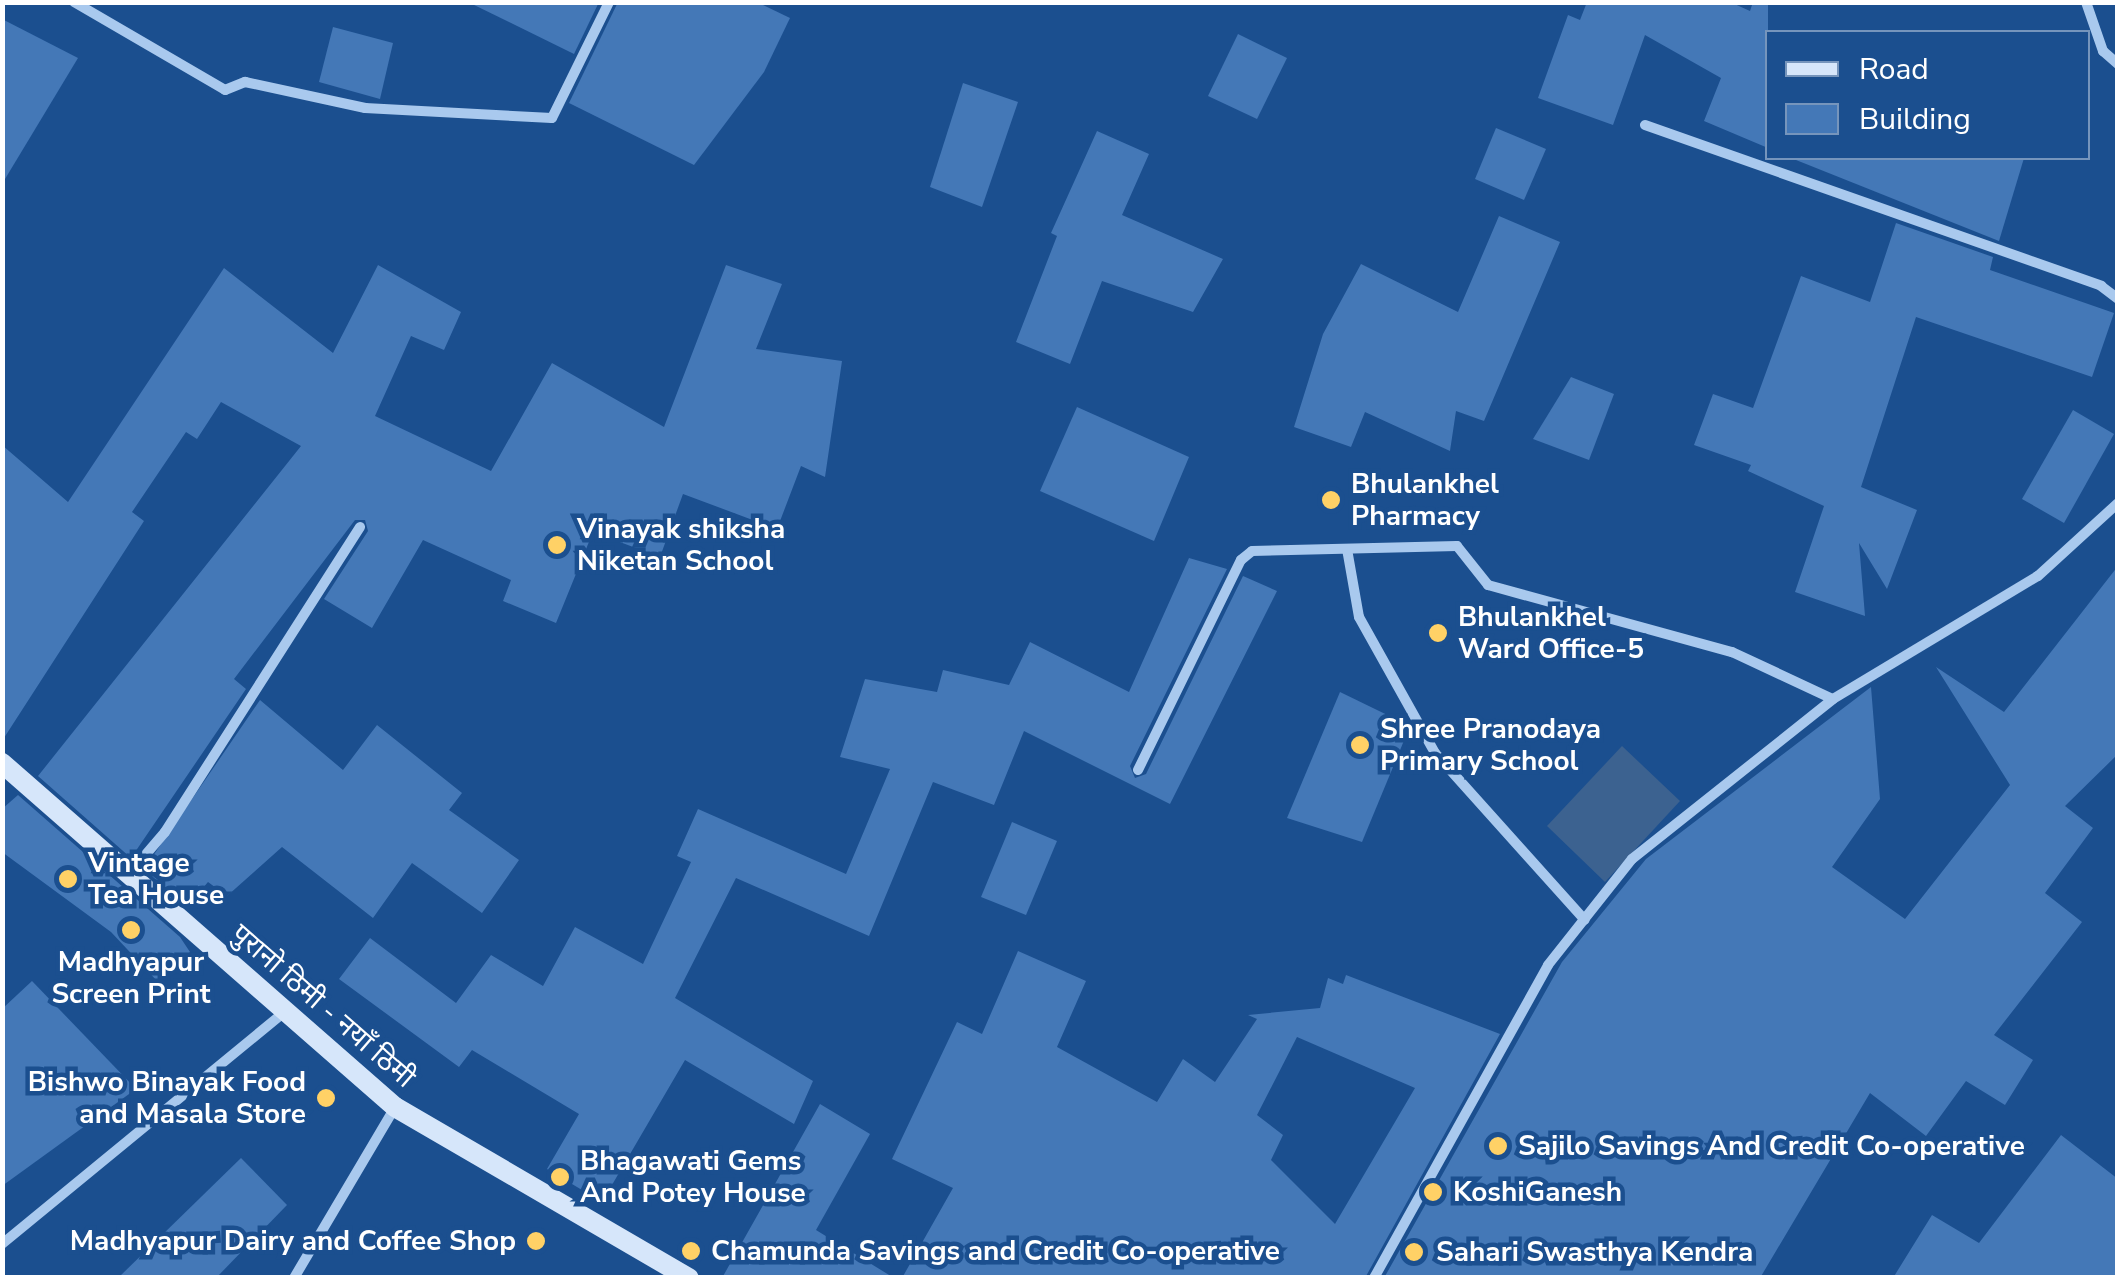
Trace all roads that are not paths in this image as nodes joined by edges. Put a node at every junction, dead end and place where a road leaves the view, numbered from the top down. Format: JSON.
{"nodes":[{"id":1,"x":74,"y":2,"type":"edge"},
{"id":2,"x":610,"y":2,"type":"edge"},
{"id":3,"x":2086,"y":2,"type":"edge"},
{"id":4,"x":2118,"y":64,"type":"edge"},
{"id":5,"x":1645,"y":125,"type":"dead end"},
{"id":6,"x":2118,"y":299,"type":"edge"},
{"id":7,"x":2118,"y":504,"type":"edge"},
{"id":8,"x":360,"y":527,"type":"dead end"},
{"id":9,"x":1347,"y":549,"type":"junction"},
{"id":10,"x":1832,"y":699,"type":"junction"},
{"id":11,"x":2,"y":763,"type":"edge"},
{"id":12,"x":1138,"y":770,"type":"dead end"},
{"id":13,"x":129,"y":874,"type":"junction"},
{"id":14,"x":1585,"y":920,"type":"junction"},
{"id":15,"x":287,"y":1010,"type":"junction"},
{"id":16,"x":395,"y":1107,"type":"junction"},
{"id":17,"x":2,"y":1244,"type":"edge"},
{"id":18,"x":294,"y":1278,"type":"edge"},
{"id":19,"x":689,"y":1278,"type":"edge"},
{"id":20,"x":1374,"y":1278,"type":"edge"}],
"edges":[{"from":1,"to":2,"type":"street"},
{"from":3,"to":4,"type":"street"},
{"from":5,"to":6,"type":"street"},
{"from":7,"to":10,"type":"street"},
{"from":8,"to":13,"type":"street"},
{"from":9,"to":10,"type":"street"},
{"from":9,"to":12,"type":"street"},
{"from":9,"to":14,"type":"street"},
{"from":10,"to":14,"type":"street"},
{"from":11,"to":13,"type":"main road","name":"पुरानो ठिमी - नयाँ ठिमी"},
{"from":13,"to":15,"type":"main road","name":"पुरानो ठिमी - नयाँ ठिमी"},
{"from":14,"to":20,"type":"street"},
{"from":15,"to":16,"type":"main road","name":"पुरानो ठिमी - नयाँ ठिमी"},
{"from":15,"to":17,"type":"street"},
{"from":16,"to":18,"type":"street"},
{"from":16,"to":19,"type":"main road","name":"पुरानो ठिमी - नयाँ ठिमी"}]}
